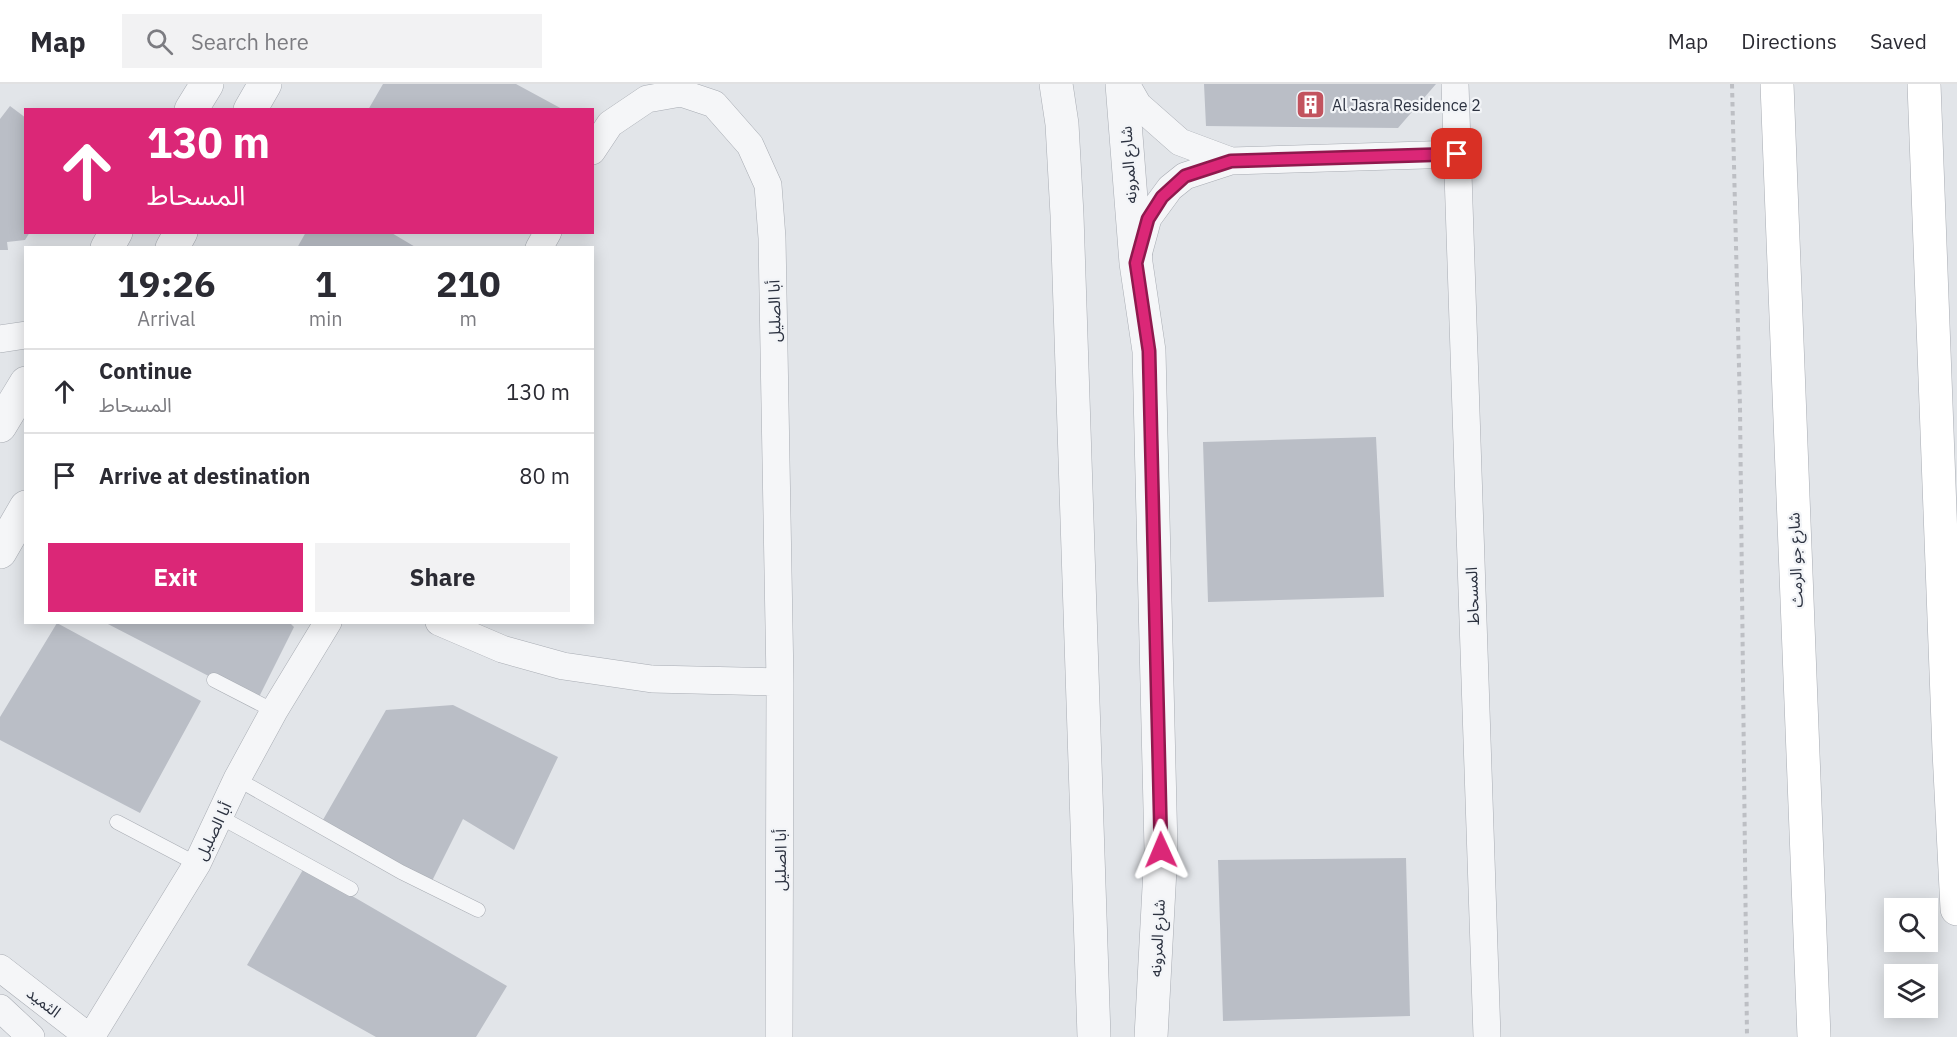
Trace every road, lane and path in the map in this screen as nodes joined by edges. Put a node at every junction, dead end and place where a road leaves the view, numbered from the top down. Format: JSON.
{"nodes":[{"id":1,"x":207,"y":84,"type":"edge"},
{"id":2,"x":265,"y":84,"type":"edge"},
{"id":3,"x":1056,"y":84,"type":"edge"},
{"id":4,"x":1124,"y":84,"type":"edge"},
{"id":5,"x":1455,"y":84,"type":"edge"},
{"id":6,"x":1732,"y":84,"type":"edge"},
{"id":7,"x":1776,"y":84,"type":"edge"},
{"id":8,"x":1924,"y":84,"type":"edge"},
{"id":9,"x":192,"y":108,"type":"edge"},
{"id":10,"x":251,"y":108,"type":"edge"},
{"id":11,"x":594,"y":147,"type":"edge"},
{"id":12,"x":1457,"y":154,"type":"junction"},
{"id":13,"x":1231,"y":161,"type":"junction"},
{"id":14,"x":1136,"y":263,"type":"junction"},
{"id":15,"x":24,"y":335,"type":"edge"},
{"id":16,"x":0,"y":339,"type":"edge"},
{"id":17,"x":24,"y":386,"type":"edge"},
{"id":18,"x":0,"y":426,"type":"edge"},
{"id":19,"x":24,"y":510,"type":"edge"},
{"id":20,"x":0,"y":552,"type":"edge"},
{"id":21,"x":327,"y":624,"type":"edge"},
{"id":22,"x":444,"y":624,"type":"edge"},
{"id":23,"x":214,"y":680,"type":"dead end"},
{"id":24,"x":780,"y":682,"type":"junction"},
{"id":25,"x":274,"y":711,"type":"junction"},
{"id":26,"x":237,"y":779,"type":"junction"},
{"id":27,"x":220,"y":818,"type":"junction"},
{"id":28,"x":117,"y":822,"type":"dead end"},
{"id":29,"x":197,"y":864,"type":"junction"},
{"id":30,"x":351,"y":889,"type":"dead end"},
{"id":31,"x":1957,"y":909,"type":"edge"},
{"id":32,"x":478,"y":910,"type":"dead end"},
{"id":33,"x":0,"y":968,"type":"edge"},
{"id":34,"x":0,"y":1008,"type":"edge"},
{"id":35,"x":31,"y":1037,"type":"edge"},
{"id":36,"x":90,"y":1037,"type":"edge"},
{"id":37,"x":779,"y":1037,"type":"edge"},
{"id":38,"x":1094,"y":1037,"type":"edge"},
{"id":39,"x":1151,"y":1037,"type":"edge"},
{"id":40,"x":1487,"y":1037,"type":"edge"},
{"id":41,"x":1747,"y":1037,"type":"edge"},
{"id":42,"x":1814,"y":1037,"type":"edge"}],
"edges":[{"from":1,"to":9,"type":"street"},
{"from":2,"to":10,"type":"street"},
{"from":3,"to":38,"type":"street"},
{"from":4,"to":13,"type":"street"},
{"from":4,"to":14,"type":"street","name":"شارع المرونه"},
{"from":5,"to":12,"type":"street","name":"المسحاط"},
{"from":6,"to":41,"type":"path"},
{"from":7,"to":42,"type":"main road","name":"شارع جو الرمث"},
{"from":8,"to":31,"type":"main road"},
{"from":11,"to":24,"type":"street","name":"أبا الصليل"},
{"from":12,"to":13,"type":"street"},
{"from":12,"to":40,"type":"street","name":"المسحاط"},
{"from":13,"to":14,"type":"street"},
{"from":14,"to":39,"type":"street","name":"شارع المرونه"},
{"from":15,"to":16,"type":"street"},
{"from":17,"to":18,"type":"street"},
{"from":19,"to":20,"type":"street"},
{"from":21,"to":25,"type":"street","name":"أبا الصليل"},
{"from":22,"to":24,"type":"street"},
{"from":23,"to":25,"type":"lane"},
{"from":24,"to":37,"type":"street","name":"أبا الصليل"},
{"from":25,"to":26,"type":"street","name":"أبا الصليل"},
{"from":26,"to":27,"type":"street","name":"أبا الصليل"},
{"from":26,"to":32,"type":"lane"},
{"from":27,"to":29,"type":"street","name":"أبا الصليل"},
{"from":27,"to":30,"type":"lane"},
{"from":28,"to":29,"type":"lane"},
{"from":29,"to":36,"type":"street","name":"أبا الصليل"},
{"from":33,"to":36,"type":"street","name":"الثميد"},
{"from":34,"to":35,"type":"street","name":"الثميد"}]}
